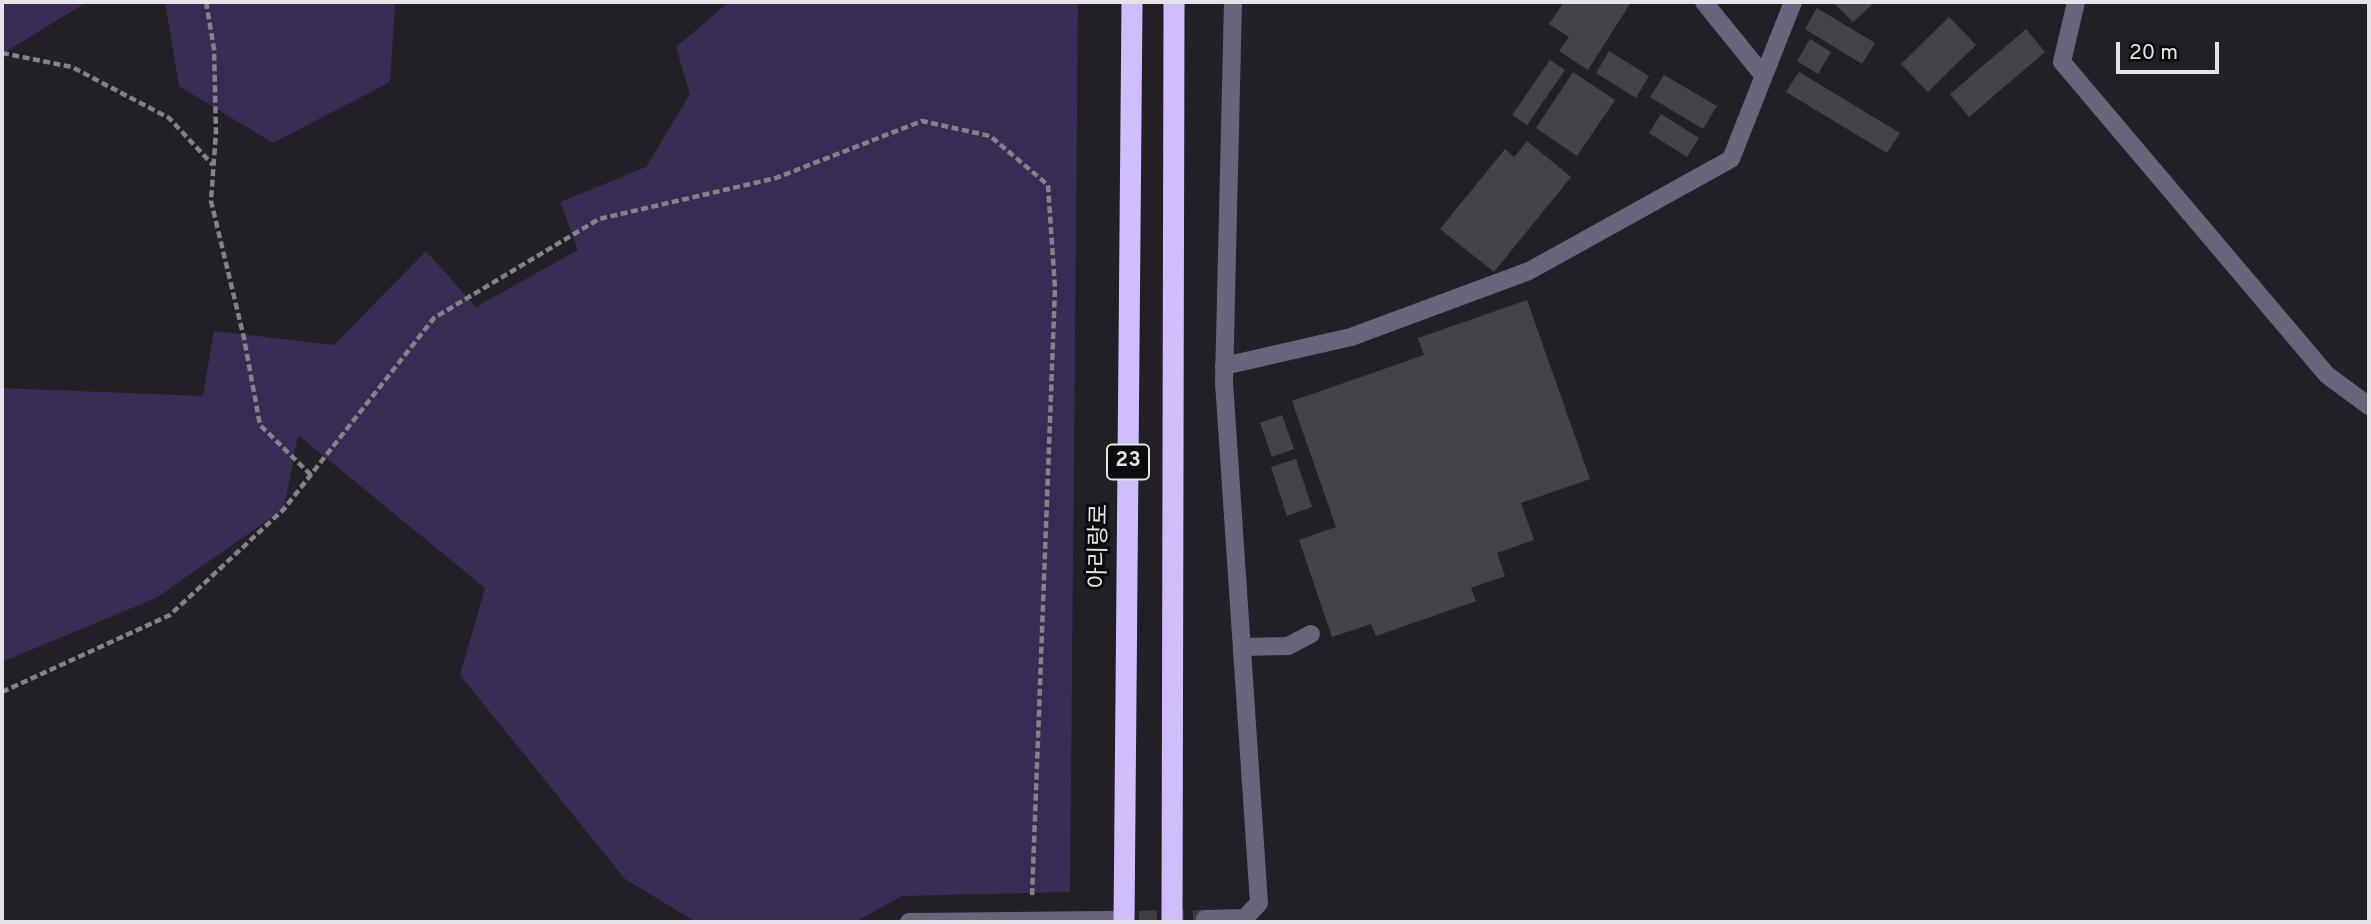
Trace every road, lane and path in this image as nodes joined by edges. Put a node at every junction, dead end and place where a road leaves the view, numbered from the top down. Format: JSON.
{"nodes":[{"id":1,"x":206,"y":2,"type":"edge"},
{"id":2,"x":1132,"y":2,"type":"edge"},
{"id":3,"x":1174,"y":2,"type":"edge"},
{"id":4,"x":1233,"y":2,"type":"edge"},
{"id":5,"x":1704,"y":2,"type":"edge"},
{"id":6,"x":1793,"y":2,"type":"edge"},
{"id":7,"x":2077,"y":2,"type":"edge"},
{"id":8,"x":2,"y":53,"type":"edge"},
{"id":9,"x":1763,"y":75,"type":"junction"},
{"id":10,"x":213,"y":166,"type":"junction"},
{"id":11,"x":1224,"y":366,"type":"junction"},
{"id":12,"x":2369,"y":405,"type":"edge"},
{"id":13,"x":311,"y":475,"type":"junction"},
{"id":14,"x":1311,"y":634,"type":"dead end"},
{"id":15,"x":1242,"y":647,"type":"junction"},
{"id":16,"x":2,"y":692,"type":"edge"},
{"id":17,"x":1031,"y":919,"type":"junction"},
{"id":18,"x":1206,"y":919,"type":"dead end"},
{"id":19,"x":1118,"y":921,"type":"edge"},
{"id":20,"x":909,"y":922,"type":"edge"},
{"id":21,"x":1172,"y":922,"type":"edge"}],
"edges":[{"from":1,"to":10,"type":"path"},
{"from":2,"to":19,"type":"highway","name":"아리랑로","number":"23"},
{"from":3,"to":21,"type":"highway","number":"23"},
{"from":4,"to":11,"type":"street"},
{"from":5,"to":9,"type":"street"},
{"from":6,"to":9,"type":"street"},
{"from":7,"to":12,"type":"street"},
{"from":8,"to":10,"type":"path"},
{"from":9,"to":11,"type":"street"},
{"from":10,"to":13,"type":"path"},
{"from":11,"to":15,"type":"street"},
{"from":13,"to":16,"type":"path"},
{"from":13,"to":17,"type":"path"},
{"from":14,"to":15,"type":"street"},
{"from":15,"to":18,"type":"street"},
{"from":17,"to":19,"type":"street"},
{"from":17,"to":20,"type":"street"}]}
